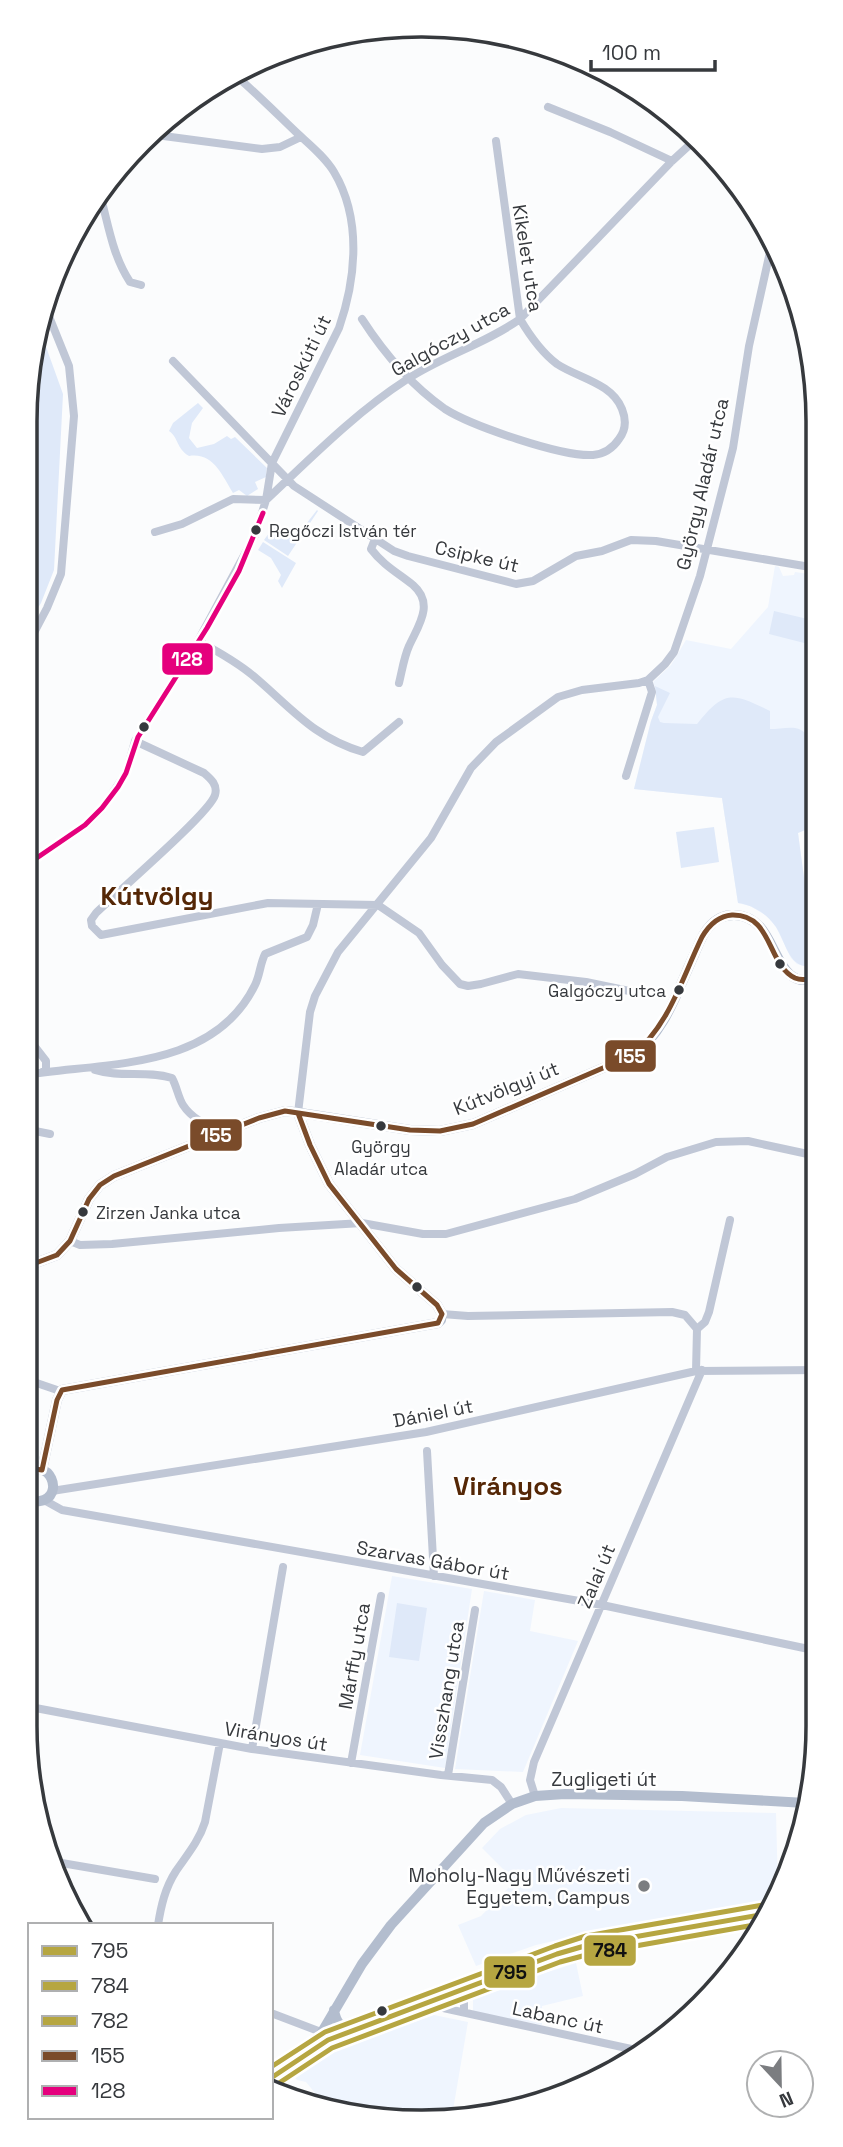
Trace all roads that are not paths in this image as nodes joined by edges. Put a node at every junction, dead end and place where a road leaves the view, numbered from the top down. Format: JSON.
{"nodes":[{"id":1,"x":242,"y":81,"type":"edge"},
{"id":2,"x":548,"y":107,"type":"dead end"},
{"id":3,"x":164,"y":136,"type":"edge"},
{"id":4,"x":301,"y":137,"type":"junction"},
{"id":5,"x":496,"y":141,"type":"dead end"},
{"id":6,"x":689,"y":145,"type":"edge"},
{"id":7,"x":672,"y":160,"type":"junction"},
{"id":8,"x":103,"y":207,"type":"edge"},
{"id":9,"x":769,"y":256,"type":"edge"},
{"id":10,"x":141,"y":285,"type":"dead end"},
{"id":11,"x":362,"y":319,"type":"dead end"},
{"id":12,"x":520,"y":319,"type":"junction"},
{"id":13,"x":50,"y":322,"type":"edge"},
{"id":14,"x":173,"y":361,"type":"dead end"},
{"id":15,"x":408,"y":378,"type":"junction"},
{"id":16,"x":272,"y":463,"type":"junction"},
{"id":17,"x":288,"y":480,"type":"junction"},
{"id":18,"x":266,"y":500,"type":"junction"},
{"id":19,"x":155,"y":532,"type":"dead end"},
{"id":20,"x":375,"y":539,"type":"junction"},
{"id":21,"x":706,"y":548,"type":"junction"},
{"id":22,"x":806,"y":566,"type":"edge"},
{"id":23,"x":37,"y":626,"type":"edge"},
{"id":24,"x":198,"y":641,"type":"junction"},
{"id":25,"x":648,"y":680,"type":"junction"},
{"id":26,"x":399,"y":683,"type":"dead end"},
{"id":27,"x":399,"y":722,"type":"dead end"},
{"id":28,"x":135,"y":741,"type":"junction"},
{"id":29,"x":626,"y":776,"type":"dead end"},
{"id":30,"x":37,"y":858,"type":"edge"},
{"id":31,"x":318,"y":904,"type":"junction"},
{"id":32,"x":378,"y":905,"type":"junction"},
{"id":33,"x":806,"y":980,"type":"edge"},
{"id":34,"x":634,"y":992,"type":"dead end"},
{"id":35,"x":37,"y":1050,"type":"edge"},
{"id":36,"x":92,"y":1069,"type":"junction"},
{"id":37,"x":42,"y":1072,"type":"junction"},
{"id":38,"x":37,"y":1073,"type":"edge"},
{"id":39,"x":298,"y":1113,"type":"junction"},
{"id":40,"x":37,"y":1132,"type":"edge"},
{"id":41,"x":222,"y":1132,"type":"junction"},
{"id":42,"x":50,"y":1134,"type":"dead end"},
{"id":43,"x":806,"y":1154,"type":"edge"},
{"id":44,"x":730,"y":1220,"type":"dead end"},
{"id":45,"x":362,"y":1223,"type":"junction"},
{"id":46,"x":70,"y":1241,"type":"junction"},
{"id":47,"x":37,"y":1262,"type":"edge"},
{"id":48,"x":442,"y":1314,"type":"junction"},
{"id":49,"x":697,"y":1329,"type":"junction"},
{"id":50,"x":699,"y":1370,"type":"junction"},
{"id":51,"x":806,"y":1370,"type":"edge"},
{"id":52,"x":37,"y":1383,"type":"edge"},
{"id":53,"x":60,"y":1391,"type":"junction"},
{"id":54,"x":426,"y":1451,"type":"dead end"},
{"id":55,"x":37,"y":1469,"type":"edge"},
{"id":56,"x":42,"y":1470,"type":"junction"},
{"id":57,"x":48,"y":1496,"type":"junction"},
{"id":58,"x":37,"y":1500,"type":"edge"},
{"id":59,"x":283,"y":1567,"type":"dead end"},
{"id":60,"x":434,"y":1576,"type":"junction"},
{"id":61,"x":381,"y":1596,"type":"dead end"},
{"id":62,"x":602,"y":1605,"type":"junction"},
{"id":63,"x":475,"y":1611,"type":"dead end"},
{"id":64,"x":806,"y":1648,"type":"edge"},
{"id":65,"x":37,"y":1708,"type":"edge"},
{"id":66,"x":220,"y":1743,"type":"junction"},
{"id":67,"x":252,"y":1749,"type":"junction"},
{"id":68,"x":351,"y":1763,"type":"junction"},
{"id":69,"x":448,"y":1775,"type":"junction"},
{"id":70,"x":535,"y":1797,"type":"junction"},
{"id":71,"x":799,"y":1803,"type":"edge"},
{"id":72,"x":512,"y":1804,"type":"junction"},
{"id":73,"x":62,"y":1863,"type":"edge"},
{"id":74,"x":176,"y":1872,"type":"junction"},
{"id":75,"x":155,"y":1879,"type":"junction"},
{"id":76,"x":162,"y":1899,"type":"junction"},
{"id":77,"x":756,"y":1916,"type":"edge"},
{"id":78,"x":158,"y":1923,"type":"edge"},
{"id":79,"x":464,"y":1988,"type":"junction"},
{"id":80,"x":425,"y":2004,"type":"junction"},
{"id":81,"x":334,"y":2010,"type":"junction"},
{"id":82,"x":464,"y":2012,"type":"junction"},
{"id":83,"x":273,"y":2015,"type":"edge"},
{"id":84,"x":321,"y":2032,"type":"junction"},
{"id":85,"x":350,"y":2032,"type":"junction"},
{"id":86,"x":312,"y":2049,"type":"junction"},
{"id":87,"x":630,"y":2049,"type":"edge"},
{"id":88,"x":273,"y":2077,"type":"edge"}],
"edges":[{"from":1,"to":4,"type":"street","name":"Városkúti út"},
{"from":2,"to":7,"type":"street"},
{"from":3,"to":4,"type":"street"},
{"from":4,"to":16,"type":"street","name":"Városkúti út"},
{"from":5,"to":12,"type":"street","name":"Kikelet utca"},
{"from":6,"to":7,"type":"street","name":"Galgóczy utca"},
{"from":7,"to":12,"type":"street","name":"Galgóczy utca"},
{"from":8,"to":10,"type":"street"},
{"from":9,"to":21,"type":"street","name":"György Aladár utca"},
{"from":11,"to":15,"type":"street","name":"Kikelet utca"},
{"from":12,"to":15,"type":"street","name":"Galgóczy utca"},
{"from":12,"to":15,"type":"street","name":"Kikelet utca"},
{"from":13,"to":23,"type":"street"},
{"from":14,"to":16,"type":"street"},
{"from":15,"to":17,"type":"street","name":"Galgóczy utca"},
{"from":16,"to":17,"type":"street"},
{"from":16,"to":18,"type":"street"},
{"from":17,"to":18,"type":"street"},
{"from":17,"to":20,"type":"street","name":"Csipke út"},
{"from":18,"to":19,"type":"street"},
{"from":18,"to":24,"type":"street"},
{"from":20,"to":21,"type":"street","name":"Csipke út"},
{"from":20,"to":26,"type":"street"},
{"from":21,"to":22,"type":"street","name":"Csipke út"},
{"from":21,"to":25,"type":"street","name":"György Aladár utca"},
{"from":24,"to":27,"type":"street"},
{"from":24,"to":28,"type":"street"},
{"from":25,"to":29,"type":"street"},
{"from":25,"to":32,"type":"street"},
{"from":28,"to":30,"type":"street"},
{"from":28,"to":31,"type":"street"},
{"from":31,"to":32,"type":"street"},
{"from":31,"to":36,"type":"street"},
{"from":32,"to":34,"type":"street"},
{"from":32,"to":39,"type":"street"},
{"from":33,"to":39,"type":"street","name":"Kútvölgyi út"},
{"from":35,"to":37,"type":"street"},
{"from":36,"to":37,"type":"street"},
{"from":36,"to":41,"type":"street"},
{"from":37,"to":38,"type":"street"},
{"from":39,"to":41,"type":"street","name":"Kútvölgyi út"},
{"from":39,"to":45,"type":"street"},
{"from":40,"to":42,"type":"street"},
{"from":41,"to":46,"type":"street","name":"Kútvölgyi út"},
{"from":43,"to":45,"type":"street"},
{"from":44,"to":49,"type":"street","name":"Zalai út"},
{"from":45,"to":46,"type":"street"},
{"from":45,"to":48,"type":"street"},
{"from":46,"to":47,"type":"street"},
{"from":48,"to":49,"type":"street"},
{"from":48,"to":53,"type":"street"},
{"from":49,"to":50,"type":"street","name":"Zalai út"},
{"from":50,"to":51,"type":"street","name":"Dániel út"},
{"from":50,"to":57,"type":"street","name":"Dániel út"},
{"from":50,"to":62,"type":"street","name":"Zalai út"},
{"from":52,"to":53,"type":"street"},
{"from":53,"to":56,"type":"street"},
{"from":54,"to":60,"type":"street"},
{"from":55,"to":56,"type":"street"},
{"from":56,"to":57,"type":"street"},
{"from":57,"to":58,"type":"street"},
{"from":57,"to":60,"type":"street","name":"Szarvas Gábor út"},
{"from":59,"to":67,"type":"street"},
{"from":60,"to":62,"type":"street","name":"Szarvas Gábor út"},
{"from":61,"to":68,"type":"street","name":"Márffy utca"},
{"from":62,"to":64,"type":"street","name":"Szarvas Gábor út"},
{"from":62,"to":70,"type":"street","name":"Zalai út"},
{"from":63,"to":69,"type":"street","name":"Visszhang utca"},
{"from":65,"to":66,"type":"street","name":"Virányos út"},
{"from":66,"to":67,"type":"street","name":"Virányos út"},
{"from":66,"to":74,"type":"street"},
{"from":67,"to":68,"type":"street","name":"Virányos út"},
{"from":68,"to":69,"type":"street","name":"Virányos út"},
{"from":69,"to":72,"type":"street","name":"Virányos út"},
{"from":70,"to":71,"type":"street","name":"Zugligeti út"},
{"from":70,"to":72,"type":"street","name":"Zugligeti út"},
{"from":72,"to":81,"type":"street","name":"Zugligeti út"},
{"from":73,"to":75,"type":"street"},
{"from":74,"to":75,"type":"street"},
{"from":74,"to":76,"type":"street"},
{"from":75,"to":76,"type":"street"},
{"from":76,"to":78,"type":"street"},
{"from":77,"to":79,"type":"street"},
{"from":79,"to":80,"type":"street"},
{"from":79,"to":82,"type":"street"},
{"from":80,"to":82,"type":"street","name":"Labanc út"},
{"from":80,"to":85,"type":"street"},
{"from":81,"to":84,"type":"street","name":"Zugligeti út"},
{"from":81,"to":85,"type":"street"},
{"from":82,"to":87,"type":"street","name":"Labanc út"},
{"from":83,"to":84,"type":"street"},
{"from":84,"to":86,"type":"street","name":"Zugligeti út"},
{"from":85,"to":86,"type":"street"},
{"from":86,"to":88,"type":"street"}]}
